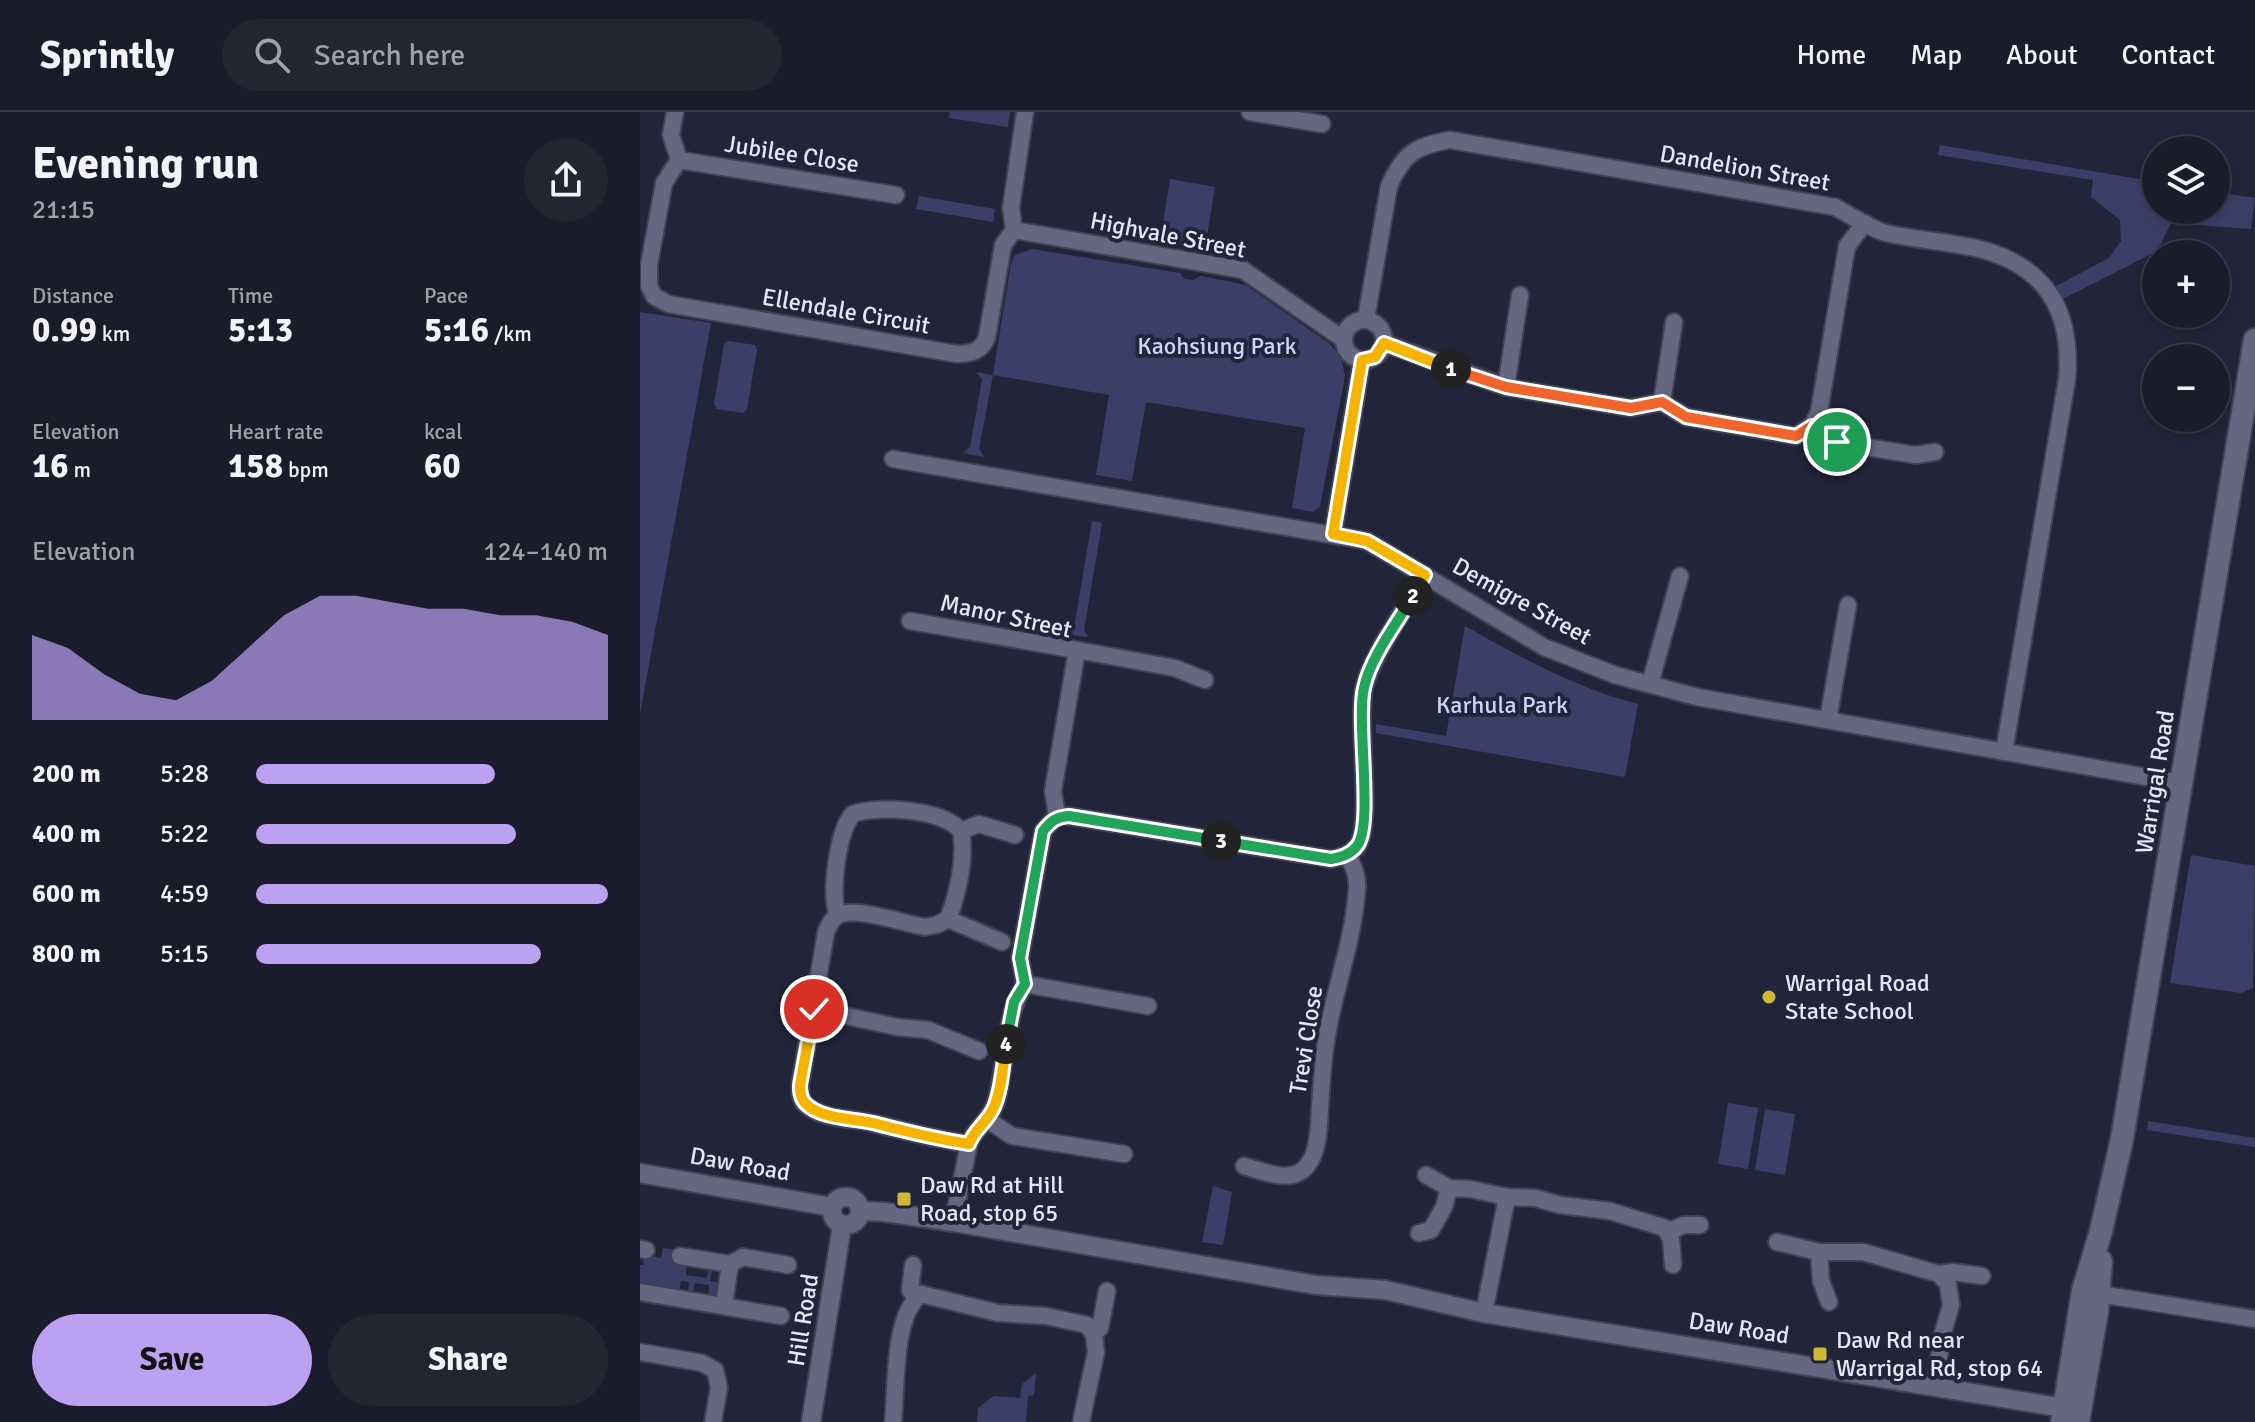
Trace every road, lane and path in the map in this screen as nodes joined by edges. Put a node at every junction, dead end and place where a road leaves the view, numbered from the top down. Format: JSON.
{"nodes":[{"id":1,"x":675,"y":112,"type":"edge"},
{"id":2,"x":1025,"y":112,"type":"edge"},
{"id":3,"x":1250,"y":112,"type":"edge"},
{"id":4,"x":1322,"y":124,"type":"dead end"},
{"id":5,"x":679,"y":160,"type":"junction"},
{"id":6,"x":896,"y":195,"type":"dead end"},
{"id":7,"x":1865,"y":223,"type":"junction"},
{"id":8,"x":1014,"y":230,"type":"junction"},
{"id":9,"x":1520,"y":295,"type":"dead end"},
{"id":10,"x":1366,"y":319,"type":"junction"},
{"id":11,"x":1674,"y":322,"type":"dead end"},
{"id":12,"x":1343,"y":339,"type":"junction"},
{"id":13,"x":2255,"y":340,"type":"edge"},
{"id":14,"x":1384,"y":343,"type":"junction"},
{"id":15,"x":1362,"y":360,"type":"junction"},
{"id":16,"x":1506,"y":387,"type":"junction"},
{"id":17,"x":1662,"y":402,"type":"junction"},
{"id":18,"x":1812,"y":426,"type":"junction"},
{"id":19,"x":1935,"y":452,"type":"dead end"},
{"id":20,"x":893,"y":459,"type":"dead end"},
{"id":21,"x":1333,"y":534,"type":"junction"},
{"id":22,"x":1425,"y":575,"type":"junction"},
{"id":23,"x":1680,"y":576,"type":"dead end"},
{"id":24,"x":1848,"y":605,"type":"dead end"},
{"id":25,"x":910,"y":621,"type":"dead end"},
{"id":26,"x":1077,"y":650,"type":"junction"},
{"id":27,"x":1205,"y":680,"type":"dead end"},
{"id":28,"x":1650,"y":684,"type":"junction"},
{"id":29,"x":1828,"y":720,"type":"junction"},
{"id":30,"x":2004,"y":752,"type":"junction"},
{"id":31,"x":2180,"y":783,"type":"junction"},
{"id":32,"x":1057,"y":816,"type":"junction"},
{"id":33,"x":961,"y":831,"type":"junction"},
{"id":34,"x":1015,"y":835,"type":"dead end"},
{"id":35,"x":1347,"y":855,"type":"junction"},
{"id":36,"x":838,"y":915,"type":"junction"},
{"id":37,"x":948,"y":919,"type":"junction"},
{"id":38,"x":1002,"y":942,"type":"dead end"},
{"id":39,"x":1025,"y":984,"type":"junction"},
{"id":40,"x":1148,"y":1006,"type":"dead end"},
{"id":41,"x":814,"y":1009,"type":"junction"},
{"id":42,"x":979,"y":1051,"type":"dead end"},
{"id":43,"x":988,"y":1120,"type":"junction"},
{"id":44,"x":969,"y":1144,"type":"junction"},
{"id":45,"x":1124,"y":1154,"type":"dead end"},
{"id":46,"x":1244,"y":1166,"type":"dead end"},
{"id":47,"x":640,"y":1173,"type":"edge"},
{"id":48,"x":1426,"y":1175,"type":"dead end"},
{"id":49,"x":1449,"y":1188,"type":"junction"},
{"id":50,"x":1507,"y":1197,"type":"junction"},
{"id":51,"x":832,"y":1207,"type":"junction"},
{"id":52,"x":861,"y":1211,"type":"junction"},
{"id":53,"x":953,"y":1222,"type":"junction"},
{"id":54,"x":842,"y":1225,"type":"junction"},
{"id":55,"x":1700,"y":1225,"type":"dead end"},
{"id":56,"x":1667,"y":1232,"type":"junction"},
{"id":57,"x":1419,"y":1233,"type":"dead end"},
{"id":58,"x":1777,"y":1242,"type":"dead end"},
{"id":59,"x":1819,"y":1252,"type":"junction"},
{"id":60,"x":680,"y":1256,"type":"dead end"},
{"id":61,"x":730,"y":1264,"type":"junction"},
{"id":62,"x":788,"y":1265,"type":"dead end"},
{"id":63,"x":913,"y":1265,"type":"dead end"},
{"id":64,"x":1673,"y":1265,"type":"dead end"},
{"id":65,"x":1939,"y":1274,"type":"junction"},
{"id":66,"x":1982,"y":1276,"type":"dead end"},
{"id":67,"x":1107,"y":1291,"type":"dead end"},
{"id":68,"x":640,"y":1292,"type":"edge"},
{"id":69,"x":2092,"y":1292,"type":"junction"},
{"id":70,"x":916,"y":1298,"type":"junction"},
{"id":71,"x":1829,"y":1302,"type":"dead end"},
{"id":72,"x":724,"y":1305,"type":"junction"},
{"id":73,"x":1484,"y":1313,"type":"junction"},
{"id":74,"x":781,"y":1316,"type":"dead end"},
{"id":75,"x":2255,"y":1319,"type":"edge"},
{"id":76,"x":1094,"y":1334,"type":"junction"},
{"id":77,"x":640,"y":1352,"type":"edge"},
{"id":78,"x":1935,"y":1387,"type":"junction"},
{"id":79,"x":2071,"y":1416,"type":"edge"},
{"id":80,"x":713,"y":1422,"type":"edge"},
{"id":81,"x":811,"y":1422,"type":"edge"},
{"id":82,"x":893,"y":1422,"type":"edge"},
{"id":83,"x":1081,"y":1422,"type":"edge"}],
"edges":[{"from":1,"to":5,"type":"street"},
{"from":2,"to":8,"type":"street","name":"Ellendale Circuit"},
{"from":3,"to":4,"type":"street"},
{"from":5,"to":6,"type":"street","name":"Jubilee Close"},
{"from":5,"to":8,"type":"street","name":"Ellendale Circuit"},
{"from":7,"to":10,"type":"street","name":"Dandelion Street"},
{"from":7,"to":18,"type":"street"},
{"from":7,"to":30,"type":"street","name":"Dandelion Street"},
{"from":8,"to":12,"type":"street","name":"Highvale Street"},
{"from":9,"to":16,"type":"street"},
{"from":10,"to":12,"type":"street"},
{"from":10,"to":14,"type":"street"},
{"from":11,"to":17,"type":"street"},
{"from":12,"to":15,"type":"street"},
{"from":13,"to":31,"type":"main road","name":"Warrigal Road"},
{"from":14,"to":15,"type":"street"},
{"from":14,"to":16,"type":"street"},
{"from":15,"to":21,"type":"street"},
{"from":16,"to":17,"type":"street"},
{"from":17,"to":18,"type":"street"},
{"from":18,"to":19,"type":"street"},
{"from":20,"to":21,"type":"street","name":"Demigre Street"},
{"from":21,"to":22,"type":"street","name":"Demigre Street"},
{"from":22,"to":28,"type":"street","name":"Demigre Street"},
{"from":22,"to":35,"type":"street"},
{"from":23,"to":28,"type":"street"},
{"from":24,"to":29,"type":"street"},
{"from":25,"to":26,"type":"street","name":"Manor Street"},
{"from":26,"to":27,"type":"street"},
{"from":26,"to":32,"type":"street","name":"Manor Street"},
{"from":28,"to":29,"type":"street","name":"Demigre Street"},
{"from":29,"to":30,"type":"street","name":"Demigre Street"},
{"from":30,"to":31,"type":"street","name":"Demigre Street"},
{"from":31,"to":69,"type":"main road","name":"Warrigal Road"},
{"from":32,"to":35,"type":"street"},
{"from":32,"to":39,"type":"street","name":"Manor Street"},
{"from":33,"to":34,"type":"street"},
{"from":33,"to":36,"type":"street"},
{"from":33,"to":37,"type":"street"},
{"from":35,"to":46,"type":"street","name":"Trevi Close"},
{"from":36,"to":37,"type":"street"},
{"from":36,"to":41,"type":"street"},
{"from":37,"to":38,"type":"street"},
{"from":39,"to":40,"type":"street"},
{"from":39,"to":43,"type":"street","name":"Manor Street"},
{"from":41,"to":42,"type":"street"},
{"from":41,"to":44,"type":"street"},
{"from":43,"to":44,"type":"street","name":"Manor Street"},
{"from":43,"to":45,"type":"street"},
{"from":44,"to":53,"type":"street","name":"Manor Street"},
{"from":47,"to":51,"type":"street","name":"Daw Road"},
{"from":48,"to":49,"type":"street"},
{"from":49,"to":50,"type":"street"},
{"from":49,"to":57,"type":"street"},
{"from":50,"to":56,"type":"street"},
{"from":50,"to":73,"type":"street"},
{"from":51,"to":52,"type":"street","name":"Daw Road"},
{"from":51,"to":54,"type":"street"},
{"from":52,"to":53,"type":"street","name":"Daw Road"},
{"from":52,"to":54,"type":"street"},
{"from":53,"to":73,"type":"street","name":"Daw Road"},
{"from":54,"to":81,"type":"street","name":"Hill Road"},
{"from":55,"to":56,"type":"street"},
{"from":56,"to":64,"type":"street"},
{"from":58,"to":59,"type":"street"},
{"from":59,"to":65,"type":"street"},
{"from":59,"to":71,"type":"street"},
{"from":60,"to":61,"type":"street"},
{"from":61,"to":62,"type":"street"},
{"from":61,"to":72,"type":"street"},
{"from":63,"to":70,"type":"street"},
{"from":65,"to":66,"type":"street"},
{"from":65,"to":78,"type":"street"},
{"from":67,"to":76,"type":"street"},
{"from":68,"to":72,"type":"street"},
{"from":69,"to":75,"type":"street"},
{"from":69,"to":79,"type":"main road","name":"Warrigal Road"},
{"from":70,"to":76,"type":"street"},
{"from":70,"to":82,"type":"street"},
{"from":72,"to":74,"type":"street"},
{"from":73,"to":78,"type":"street","name":"Daw Road"},
{"from":76,"to":83,"type":"street"},
{"from":77,"to":80,"type":"street"},
{"from":78,"to":79,"type":"street","name":"Daw Road"}]}
